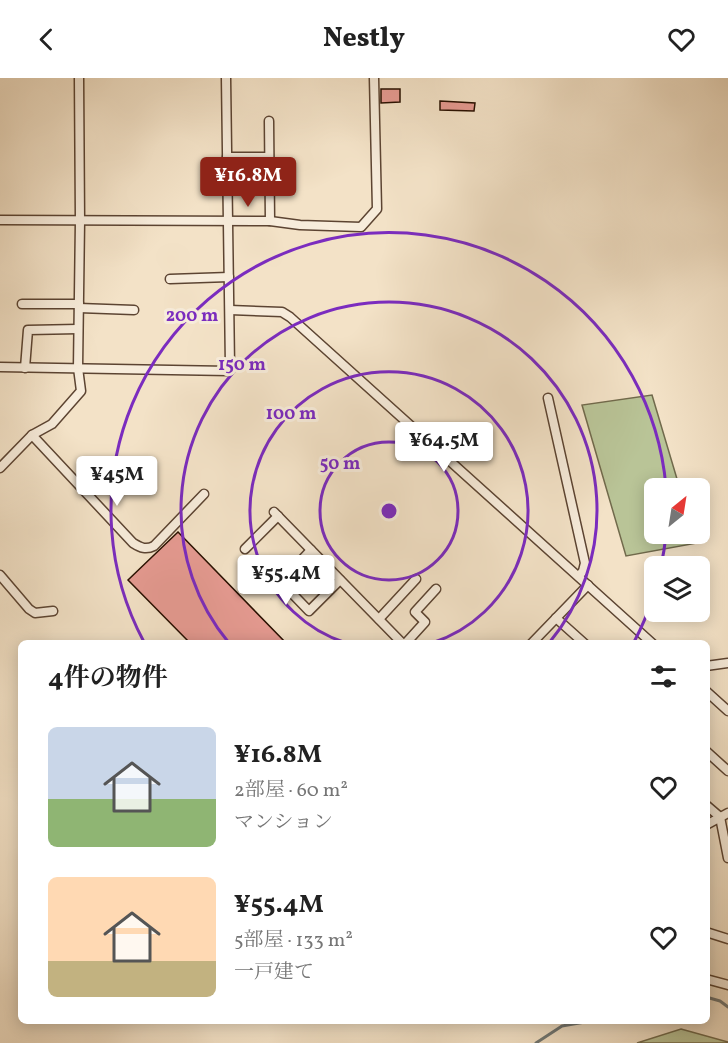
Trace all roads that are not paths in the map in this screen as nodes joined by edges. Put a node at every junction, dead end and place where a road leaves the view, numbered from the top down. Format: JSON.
{"nodes":[{"id":1,"x":79,"y":78,"type":"edge"},
{"id":2,"x":226,"y":78,"type":"edge"},
{"id":3,"x":374,"y":78,"type":"edge"},
{"id":4,"x":269,"y":121,"type":"dead end"},
{"id":5,"x":227,"y":157,"type":"junction"},
{"id":6,"x":268,"y":157,"type":"junction"},
{"id":7,"x":0,"y":220,"type":"edge"},
{"id":8,"x":227,"y":220,"type":"junction"},
{"id":9,"x":80,"y":221,"type":"junction"},
{"id":10,"x":270,"y":221,"type":"junction"},
{"id":11,"x":229,"y":277,"type":"junction"},
{"id":12,"x":170,"y":279,"type":"dead end"},
{"id":13,"x":22,"y":304,"type":"dead end"},
{"id":14,"x":79,"y":306,"type":"junction"},
{"id":15,"x":134,"y":310,"type":"dead end"},
{"id":16,"x":230,"y":310,"type":"junction"},
{"id":17,"x":78,"y":329,"type":"junction"},
{"id":18,"x":0,"y":367,"type":"edge"},
{"id":19,"x":25,"y":368,"type":"junction"},
{"id":20,"x":78,"y":369,"type":"junction"},
{"id":21,"x":548,"y":398,"type":"dead end"},
{"id":22,"x":32,"y":435,"type":"junction"},
{"id":23,"x":0,"y":468,"type":"edge"},
{"id":24,"x":204,"y":494,"type":"dead end"},
{"id":25,"x":245,"y":549,"type":"dead end"},
{"id":26,"x":311,"y":550,"type":"junction"},
{"id":27,"x":0,"y":575,"type":"edge"},
{"id":28,"x":579,"y":576,"type":"junction"},
{"id":29,"x":416,"y":579,"type":"dead end"},
{"id":30,"x":340,"y":580,"type":"junction"},
{"id":31,"x":588,"y":585,"type":"junction"},
{"id":32,"x":436,"y":589,"type":"dead end"},
{"id":33,"x":53,"y":611,"type":"dead end"},
{"id":34,"x":556,"y":618,"type":"junction"},
{"id":35,"x":379,"y":619,"type":"junction"},
{"id":36,"x":400,"y":640,"type":"edge"},
{"id":37,"x":408,"y":640,"type":"edge"},
{"id":38,"x":535,"y":640,"type":"edge"},
{"id":39,"x":581,"y":640,"type":"edge"},
{"id":40,"x":649,"y":640,"type":"edge"},
{"id":41,"x":728,"y":663,"type":"edge"},
{"id":42,"x":710,"y":665,"type":"edge"},
{"id":43,"x":710,"y":694,"type":"edge"},
{"id":44,"x":728,"y":709,"type":"edge"},
{"id":45,"x":710,"y":755,"type":"edge"},
{"id":46,"x":728,"y":771,"type":"edge"},
{"id":47,"x":710,"y":807,"type":"edge"},
{"id":48,"x":724,"y":815,"type":"edge"},
{"id":49,"x":710,"y":823,"type":"edge"},
{"id":50,"x":728,"y":858,"type":"edge"},
{"id":51,"x":710,"y":933,"type":"edge"},
{"id":52,"x":728,"y":939,"type":"edge"},
{"id":53,"x":710,"y":980,"type":"edge"},
{"id":54,"x":728,"y":985,"type":"edge"}],
"edges":[{"from":1,"to":9,"type":"street"},
{"from":2,"to":5,"type":"street"},
{"from":3,"to":10,"type":"street"},
{"from":4,"to":6,"type":"street"},
{"from":5,"to":6,"type":"street"},
{"from":5,"to":8,"type":"street"},
{"from":6,"to":10,"type":"street"},
{"from":7,"to":9,"type":"street"},
{"from":8,"to":9,"type":"street"},
{"from":8,"to":10,"type":"street"},
{"from":8,"to":11,"type":"street"},
{"from":9,"to":14,"type":"street"},
{"from":11,"to":12,"type":"street"},
{"from":11,"to":16,"type":"street"},
{"from":13,"to":14,"type":"street"},
{"from":14,"to":15,"type":"street"},
{"from":14,"to":17,"type":"street"},
{"from":16,"to":20,"type":"street"},
{"from":16,"to":28,"type":"street"},
{"from":17,"to":19,"type":"street"},
{"from":17,"to":20,"type":"street"},
{"from":18,"to":19,"type":"street"},
{"from":19,"to":20,"type":"street"},
{"from":20,"to":22,"type":"street"},
{"from":21,"to":28,"type":"street"},
{"from":22,"to":23,"type":"street"},
{"from":22,"to":24,"type":"street"},
{"from":25,"to":26,"type":"street"},
{"from":26,"to":30,"type":"street"},
{"from":26,"to":30,"type":"street"},
{"from":27,"to":33,"type":"street"},
{"from":28,"to":31,"type":"street"},
{"from":29,"to":35,"type":"street"},
{"from":30,"to":35,"type":"street"},
{"from":31,"to":34,"type":"street"},
{"from":31,"to":40,"type":"street"},
{"from":32,"to":37,"type":"street"},
{"from":34,"to":38,"type":"street"},
{"from":34,"to":39,"type":"street"},
{"from":35,"to":36,"type":"street"},
{"from":41,"to":42,"type":"street"},
{"from":43,"to":44,"type":"street"},
{"from":45,"to":46,"type":"street"},
{"from":47,"to":48,"type":"street"},
{"from":48,"to":49,"type":"street"},
{"from":48,"to":50,"type":"street"},
{"from":51,"to":52,"type":"street"},
{"from":53,"to":54,"type":"street"}]}
